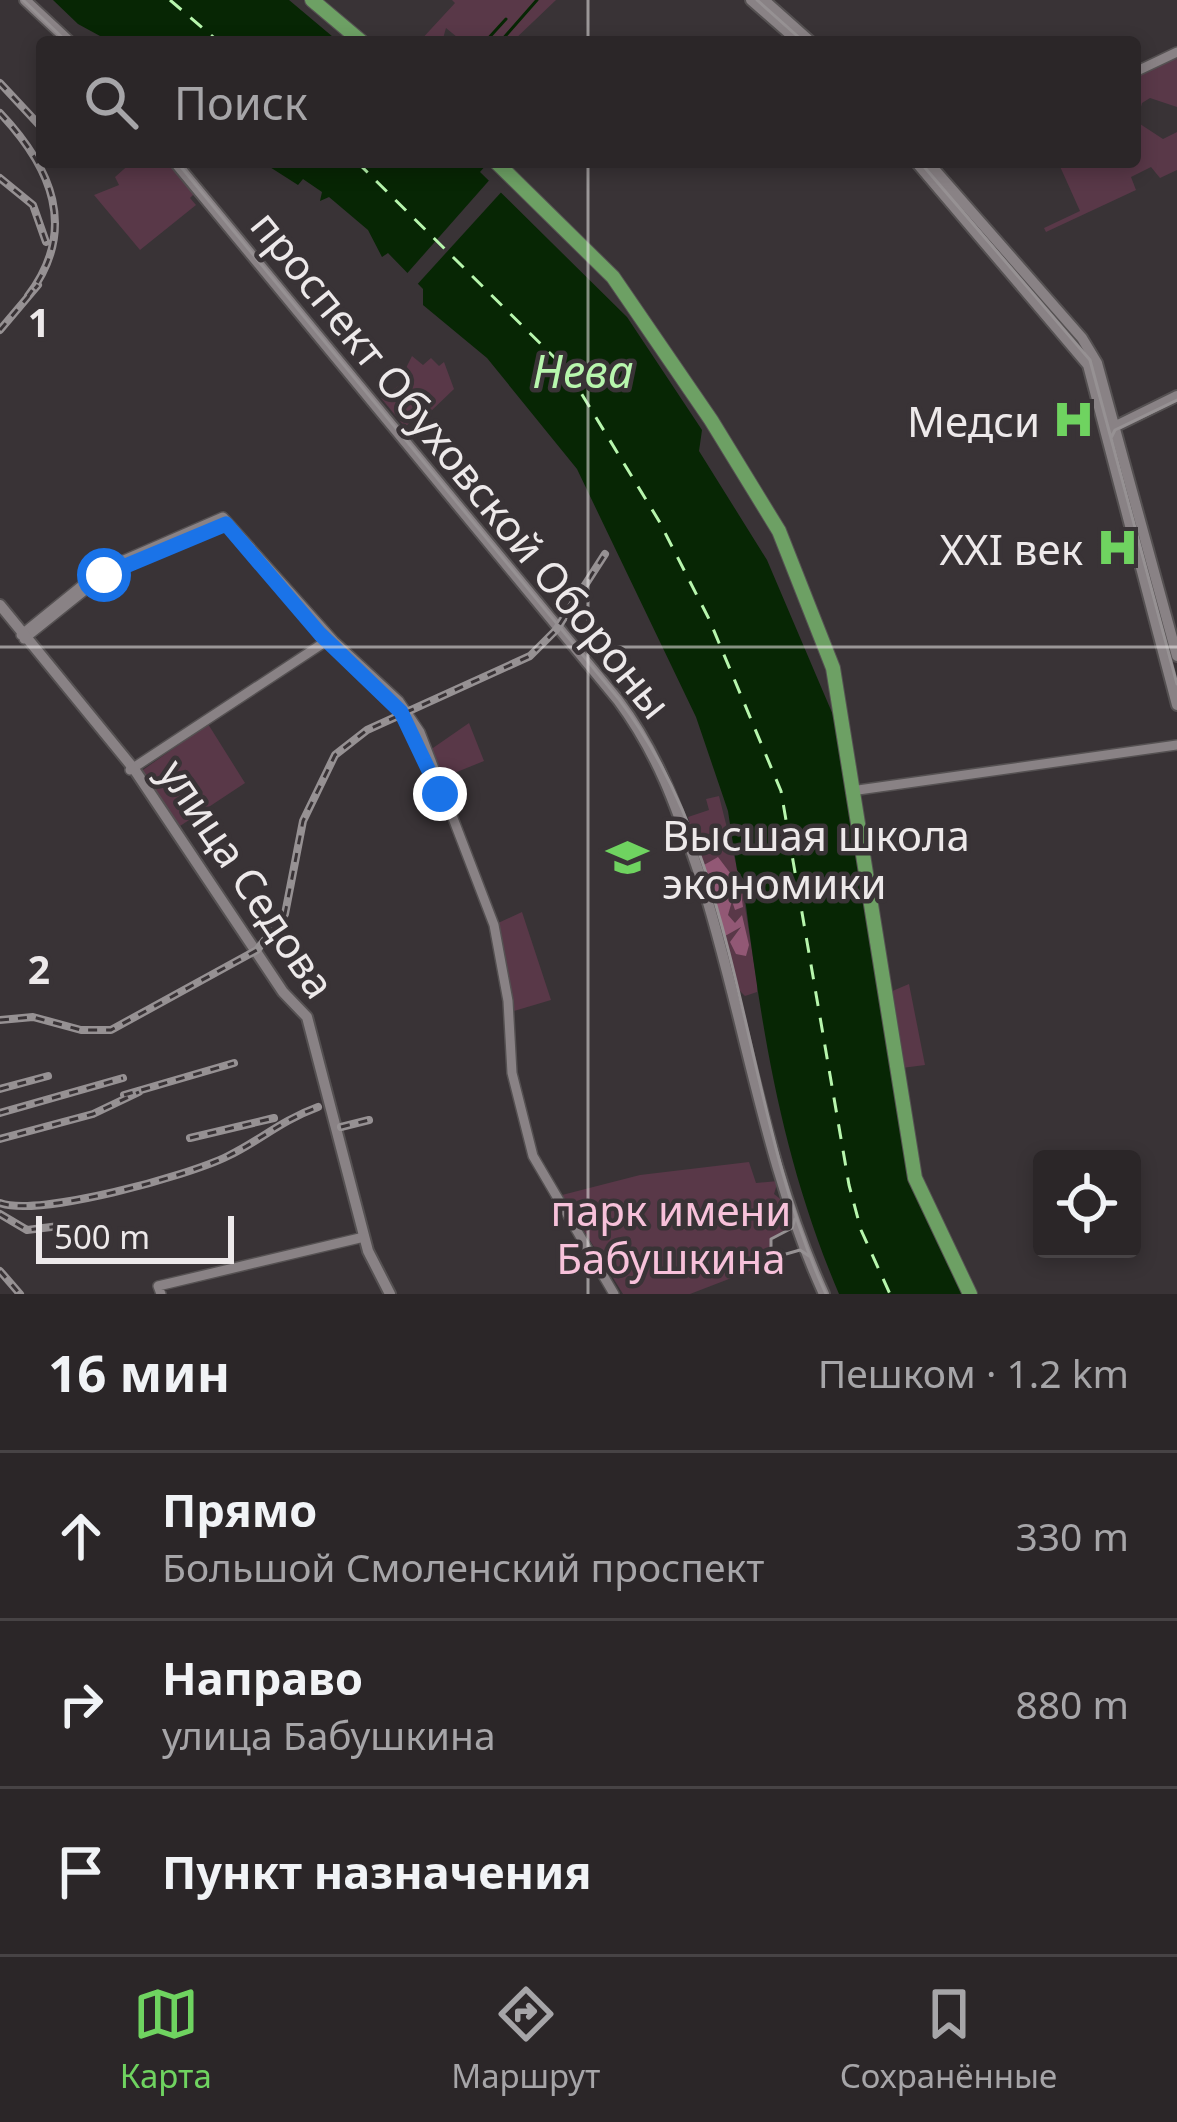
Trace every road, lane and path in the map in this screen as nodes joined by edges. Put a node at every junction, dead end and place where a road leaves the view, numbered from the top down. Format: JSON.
{"nodes":[{"id":1,"x":22,"y":0,"type":"edge"},
{"id":2,"x":309,"y":0,"type":"edge"},
{"id":3,"x":751,"y":0,"type":"edge"},
{"id":4,"x":764,"y":0,"type":"edge"},
{"id":5,"x":60,"y":36,"type":"edge"},
{"id":6,"x":352,"y":36,"type":"edge"},
{"id":7,"x":792,"y":36,"type":"edge"},
{"id":8,"x":804,"y":36,"type":"edge"},
{"id":9,"x":1177,"y":52,"type":"edge"},
{"id":10,"x":1141,"y":69,"type":"edge"},
{"id":11,"x":183,"y":168,"type":"edge"},
{"id":12,"x":505,"y":168,"type":"edge"},
{"id":13,"x":921,"y":168,"type":"edge"},
{"id":14,"x":938,"y":168,"type":"edge"},
{"id":15,"x":1177,"y":400,"type":"edge"},
{"id":16,"x":1112,"y":431,"type":"junction"},
{"id":17,"x":0,"y":607,"type":"edge"},
{"id":18,"x":24,"y":636,"type":"junction"},
{"id":19,"x":329,"y":639,"type":"junction"},
{"id":20,"x":1177,"y":656,"type":"edge"},
{"id":21,"x":1177,"y":705,"type":"edge"},
{"id":22,"x":1177,"y":746,"type":"edge"},
{"id":23,"x":132,"y":770,"type":"junction"},
{"id":24,"x":854,"y":791,"type":"junction"},
{"id":25,"x":363,"y":1237,"type":"junction"},
{"id":26,"x":160,"y":1290,"type":"edge"},
{"id":27,"x":389,"y":1294,"type":"edge"},
{"id":28,"x":612,"y":1294,"type":"edge"},
{"id":29,"x":824,"y":1294,"type":"edge"},
{"id":30,"x":972,"y":1294,"type":"edge"}],
"edges":[{"from":1,"to":5,"type":"main road"},
{"from":2,"to":6,"type":"main road"},
{"from":3,"to":7,"type":"main road"},
{"from":4,"to":8,"type":"main road"},
{"from":9,"to":10,"type":"street"},
{"from":11,"to":29,"type":"main road","name":"проспект Обуховской Обороны"},
{"from":12,"to":24,"type":"main road"},
{"from":13,"to":16,"type":"main road"},
{"from":14,"to":16,"type":"main road"},
{"from":15,"to":16,"type":"main road"},
{"from":16,"to":20,"type":"main road"},
{"from":16,"to":21,"type":"main road"},
{"from":17,"to":18,"type":"main road","name":"улица Седова"},
{"from":18,"to":19,"type":"street"},
{"from":18,"to":23,"type":"main road","name":"улица Седова"},
{"from":19,"to":23,"type":"street"},
{"from":19,"to":28,"type":"street"},
{"from":22,"to":24,"type":"street"},
{"from":23,"to":25,"type":"main road","name":"улица Седова"},
{"from":24,"to":30,"type":"main road"},
{"from":25,"to":26,"type":"street"},
{"from":25,"to":27,"type":"main road","name":"улица Седова"}]}
